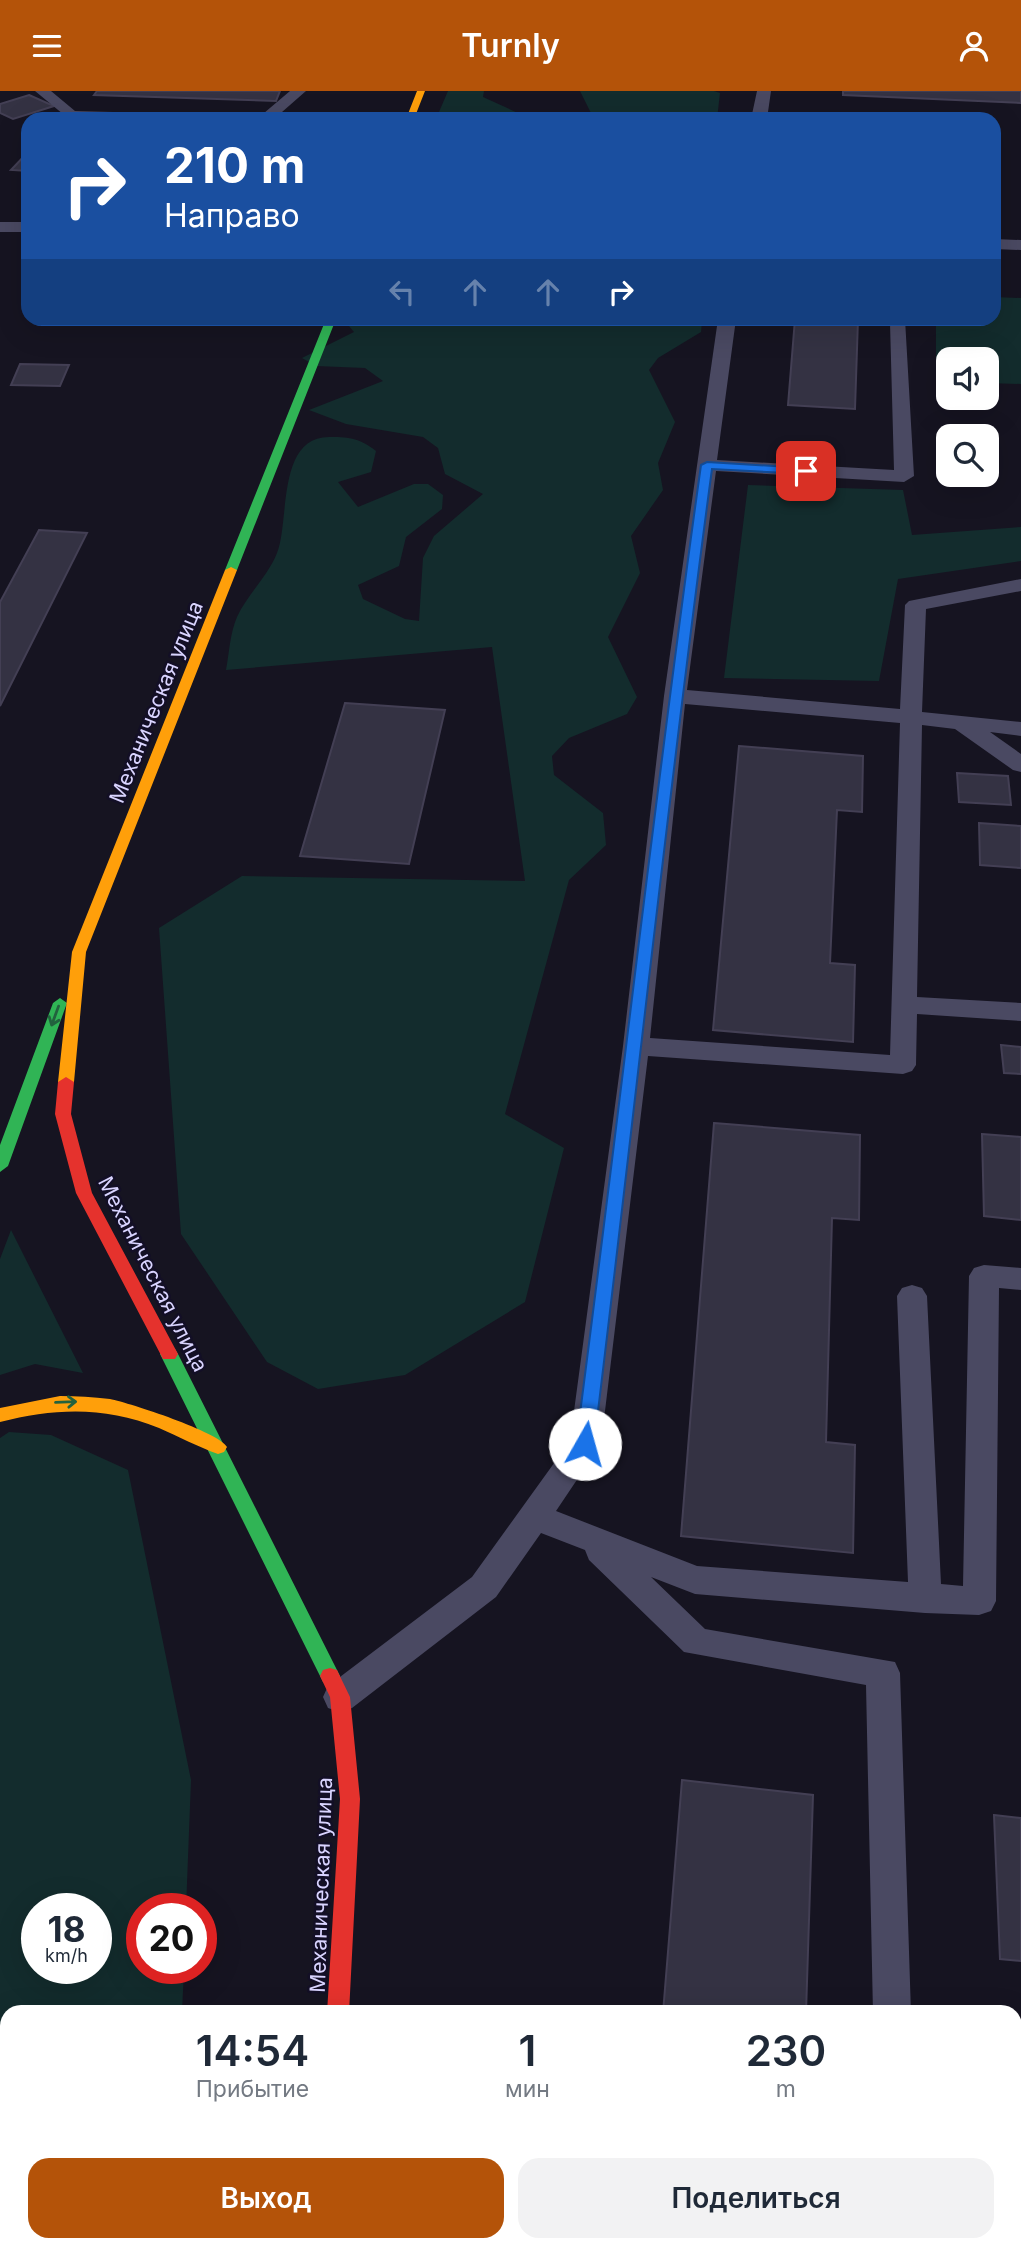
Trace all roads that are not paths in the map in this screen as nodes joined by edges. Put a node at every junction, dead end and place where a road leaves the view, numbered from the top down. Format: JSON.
{"nodes":[{"id":1,"x":42,"y":91,"type":"edge"},
{"id":2,"x":299,"y":91,"type":"edge"},
{"id":3,"x":421,"y":91,"type":"edge"},
{"id":4,"x":764,"y":91,"type":"edge"},
{"id":5,"x":67,"y":112,"type":"edge"},
{"id":6,"x":274,"y":112,"type":"edge"},
{"id":7,"x":413,"y":112,"type":"edge"},
{"id":8,"x":760,"y":112,"type":"edge"},
{"id":9,"x":0,"y":227,"type":"edge"},
{"id":10,"x":21,"y":227,"type":"edge"},
{"id":11,"x":1001,"y":245,"type":"edge"},
{"id":12,"x":1021,"y":246,"type":"edge"},
{"id":13,"x":328,"y":326,"type":"edge"},
{"id":14,"x":726,"y":326,"type":"edge"},
{"id":15,"x":899,"y":326,"type":"edge"},
{"id":16,"x":707,"y":465,"type":"junction"},
{"id":17,"x":1021,"y":585,"type":"edge"},
{"id":18,"x":675,"y":696,"type":"junction"},
{"id":19,"x":911,"y":717,"type":"junction"},
{"id":20,"x":961,"y":722,"type":"junction"},
{"id":21,"x":1021,"y":729,"type":"edge"},
{"id":22,"x":1021,"y":765,"type":"edge"},
{"id":23,"x":79,"y":952,"type":"junction"},
{"id":24,"x":905,"y":1005,"type":"junction"},
{"id":25,"x":1021,"y":1012,"type":"edge"},
{"id":26,"x":636,"y":1047,"type":"junction"},
{"id":27,"x":0,"y":1166,"type":"edge"},
{"id":28,"x":1021,"y":1279,"type":"edge"},
{"id":29,"x":912,"y":1296,"type":"dead end"},
{"id":30,"x":0,"y":1415,"type":"edge"},
{"id":31,"x":218,"y":1447,"type":"junction"},
{"id":32,"x":534,"y":1516,"type":"junction"},
{"id":33,"x":591,"y":1540,"type":"junction"},
{"id":34,"x":925,"y":1599,"type":"junction"},
{"id":35,"x":340,"y":1697,"type":"junction"},
{"id":36,"x":338,"y":2005,"type":"edge"},
{"id":37,"x":892,"y":2005,"type":"edge"}],
"edges":[{"from":1,"to":5,"type":"lane"},
{"from":2,"to":6,"type":"lane"},
{"from":3,"to":7,"type":"street"},
{"from":4,"to":8,"type":"lane"},
{"from":9,"to":10,"type":"lane"},
{"from":11,"to":12,"type":"lane"},
{"from":13,"to":23,"type":"street","name":"Механическая улица"},
{"from":14,"to":16,"type":"lane"},
{"from":15,"to":16,"type":"lane"},
{"from":16,"to":18,"type":"lane"},
{"from":17,"to":19,"type":"lane"},
{"from":18,"to":19,"type":"lane"},
{"from":18,"to":26,"type":"lane"},
{"from":19,"to":20,"type":"lane"},
{"from":19,"to":24,"type":"lane"},
{"from":20,"to":21,"type":"lane"},
{"from":20,"to":22,"type":"lane"},
{"from":23,"to":27,"type":"street","one_way":true},
{"from":23,"to":31,"type":"street","name":"Механическая улица"},
{"from":24,"to":25,"type":"lane"},
{"from":24,"to":26,"type":"lane"},
{"from":26,"to":32,"type":"lane"},
{"from":28,"to":34,"type":"lane"},
{"from":29,"to":34,"type":"lane"},
{"from":30,"to":31,"type":"street","one_way":true},
{"from":31,"to":35,"type":"street","name":"Механическая улица"},
{"from":32,"to":33,"type":"lane"},
{"from":32,"to":35,"type":"lane"},
{"from":33,"to":34,"type":"lane"},
{"from":33,"to":37,"type":"lane"},
{"from":35,"to":36,"type":"street","name":"Механическая улица"}]}
